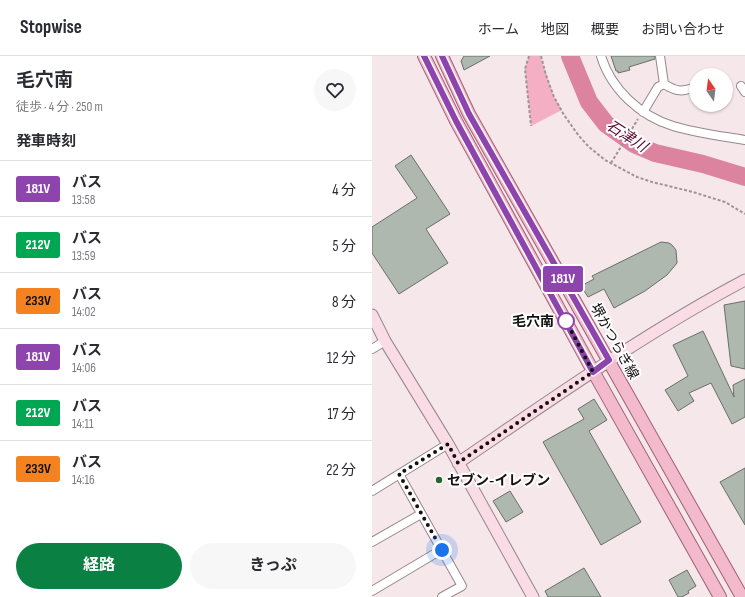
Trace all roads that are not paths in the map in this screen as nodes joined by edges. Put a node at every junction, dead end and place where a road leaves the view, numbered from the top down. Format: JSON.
{"nodes":[{"id":1,"x":424,"y":56,"type":"edge"},
{"id":2,"x":442,"y":56,"type":"edge"},
{"id":3,"x":601,"y":56,"type":"edge"},
{"id":4,"x":660,"y":56,"type":"edge"},
{"id":5,"x":664,"y":84,"type":"junction"},
{"id":6,"x":689,"y":89,"type":"edge"},
{"id":7,"x":642,"y":113,"type":"junction"},
{"id":8,"x":745,"y":140,"type":"edge"},
{"id":9,"x":745,"y":280,"type":"edge"},
{"id":10,"x":372,"y":315,"type":"edge"},
{"id":11,"x":385,"y":341,"type":"junction"},
{"id":12,"x":372,"y":349,"type":"edge"},
{"id":13,"x":609,"y":360,"type":"junction"},
{"id":14,"x":593,"y":372,"type":"junction"},
{"id":15,"x":448,"y":444,"type":"junction"},
{"id":16,"x":458,"y":463,"type":"junction"},
{"id":17,"x":399,"y":474,"type":"junction"},
{"id":18,"x":372,"y":491,"type":"edge"},
{"id":19,"x":421,"y":514,"type":"junction"},
{"id":20,"x":372,"y":542,"type":"edge"},
{"id":21,"x":442,"y":550,"type":"junction"},
{"id":22,"x":372,"y":591,"type":"edge"},
{"id":23,"x":442,"y":597,"type":"edge"},
{"id":24,"x":533,"y":597,"type":"edge"},
{"id":25,"x":720,"y":597,"type":"edge"},
{"id":26,"x":742,"y":597,"type":"edge"}],
"edges":[{"from":1,"to":14,"type":"main road"},
{"from":2,"to":13,"type":"main road","name":"堺かつらぎ線"},
{"from":3,"to":7,"type":"street"},
{"from":4,"to":5,"type":"street"},
{"from":5,"to":6,"type":"street"},
{"from":5,"to":7,"type":"street"},
{"from":7,"to":8,"type":"street"},
{"from":9,"to":13,"type":"street"},
{"from":10,"to":11,"type":"street"},
{"from":11,"to":12,"type":"street"},
{"from":11,"to":15,"type":"street"},
{"from":13,"to":14,"type":"street"},
{"from":13,"to":26,"type":"main road","name":"堺かつらぎ線"},
{"from":14,"to":16,"type":"street"},
{"from":14,"to":25,"type":"main road"},
{"from":15,"to":16,"type":"street"},
{"from":15,"to":17,"type":"street"},
{"from":16,"to":24,"type":"street"},
{"from":17,"to":18,"type":"street"},
{"from":17,"to":19,"type":"street"},
{"from":19,"to":20,"type":"street"},
{"from":19,"to":21,"type":"street"},
{"from":21,"to":22,"type":"street"},
{"from":21,"to":23,"type":"street"}]}
